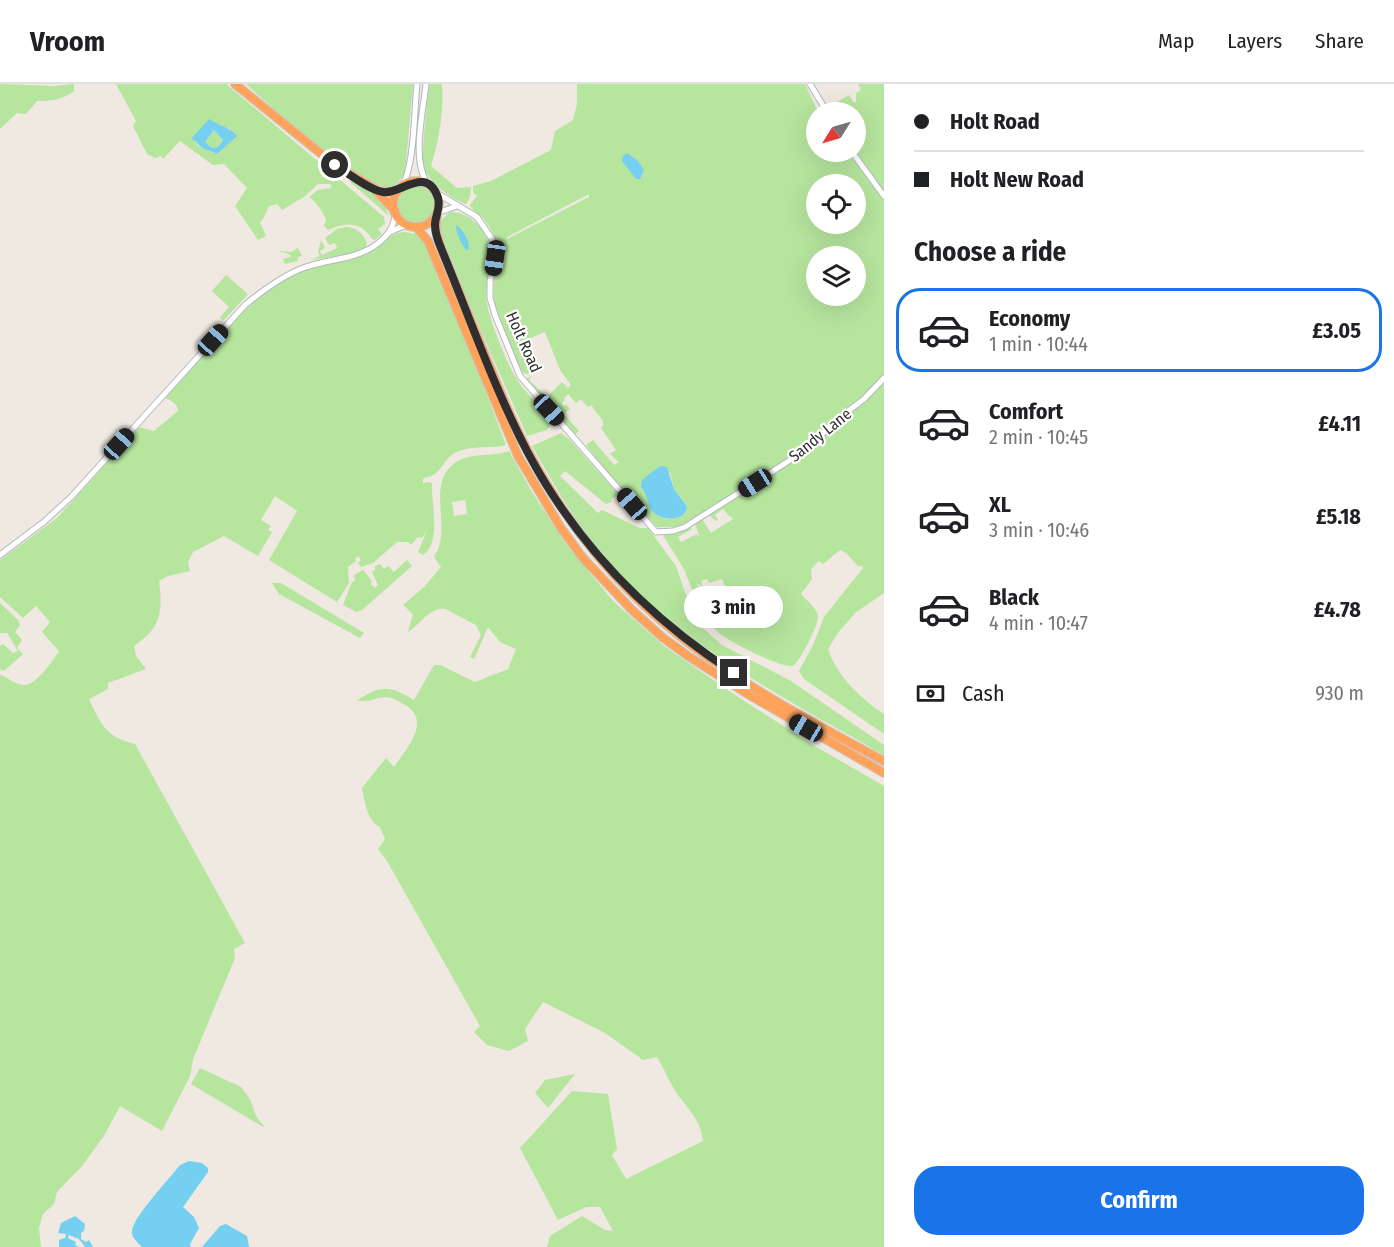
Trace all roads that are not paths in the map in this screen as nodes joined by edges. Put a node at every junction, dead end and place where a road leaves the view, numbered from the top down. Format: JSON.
{"nodes":[{"id":1,"x":235,"y":84,"type":"edge"},
{"id":2,"x":417,"y":84,"type":"edge"},
{"id":3,"x":426,"y":84,"type":"edge"},
{"id":4,"x":810,"y":84,"type":"edge"},
{"id":5,"x":821,"y":102,"type":"edge"},
{"id":6,"x":859,"y":162,"type":"edge"},
{"id":7,"x":428,"y":185,"type":"junction"},
{"id":8,"x":372,"y":188,"type":"junction"},
{"id":9,"x":400,"y":188,"type":"junction"},
{"id":10,"x":435,"y":192,"type":"junction"},
{"id":11,"x":884,"y":196,"type":"edge"},
{"id":12,"x":457,"y":206,"type":"junction"},
{"id":13,"x":395,"y":212,"type":"junction"},
{"id":14,"x":437,"y":214,"type":"junction"},
{"id":15,"x":412,"y":226,"type":"junction"},
{"id":16,"x":388,"y":233,"type":"junction"},
{"id":17,"x":884,"y":378,"type":"edge"},
{"id":18,"x":656,"y":532,"type":"joint"},
{"id":19,"x":0,"y":555,"type":"edge"},
{"id":20,"x":884,"y":761,"type":"edge"},
{"id":21,"x":884,"y":773,"type":"edge"}],
"edges":[{"from":1,"to":8,"type":"highway"},
{"from":2,"to":9,"type":"street"},
{"from":3,"to":7,"type":"street"},
{"from":4,"to":5,"type":"street"},
{"from":6,"to":11,"type":"street"},
{"from":7,"to":9,"type":"highway"},
{"from":7,"to":10,"type":"highway"},
{"from":8,"to":9,"type":"highway"},
{"from":8,"to":13,"type":"highway"},
{"from":9,"to":13,"type":"highway"},
{"from":10,"to":12,"type":"street","name":"Holt Road"},
{"from":10,"to":14,"type":"highway"},
{"from":12,"to":14,"type":"street"},
{"from":12,"to":18,"type":"street","name":"Holt Road"},
{"from":13,"to":15,"type":"highway"},
{"from":13,"to":16,"type":"street"},
{"from":14,"to":15,"type":"highway"},
{"from":14,"to":20,"type":"highway"},
{"from":15,"to":16,"type":"street"},
{"from":15,"to":21,"type":"highway"},
{"from":16,"to":19,"type":"street"},
{"from":17,"to":18,"type":"street","name":"Sandy Lane"}]}
